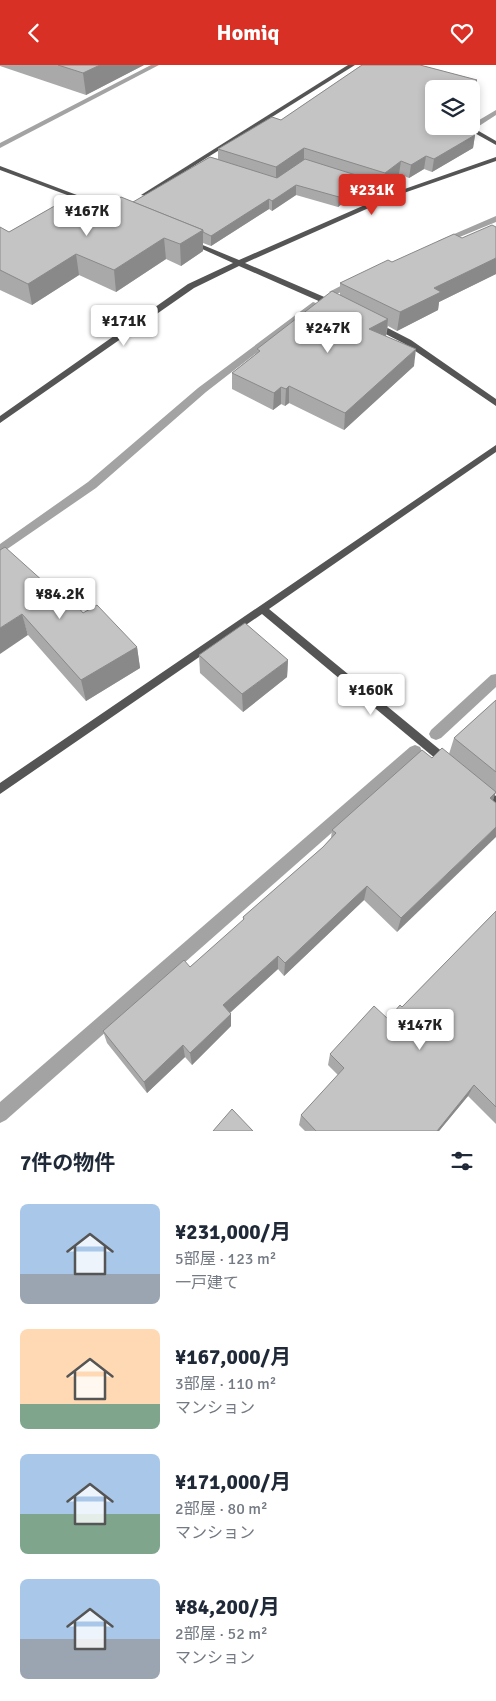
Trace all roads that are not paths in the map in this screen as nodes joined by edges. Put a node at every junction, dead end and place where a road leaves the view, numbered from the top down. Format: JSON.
{"nodes":[{"id":1,"x":352,"y":65,"type":"edge"},
{"id":2,"x":480,"y":134,"type":"edge"},
{"id":3,"x":496,"y":143,"type":"edge"},
{"id":4,"x":496,"y":159,"type":"edge"},
{"id":5,"x":201,"y":160,"type":"junction"},
{"id":6,"x":210,"y":163,"type":"edge"},
{"id":7,"x":0,"y":168,"type":"edge"},
{"id":8,"x":359,"y":183,"type":"edge"},
{"id":9,"x":396,"y":194,"type":"junction"},
{"id":10,"x":134,"y":201,"type":"edge"},
{"id":11,"x":100,"y":205,"type":"edge"},
{"id":12,"x":180,"y":237,"type":"edge"},
{"id":13,"x":243,"y":263,"type":"junction"},
{"id":14,"x":344,"y":309,"type":"edge"},
{"id":15,"x":368,"y":321,"type":"edge"},
{"id":16,"x":496,"y":403,"type":"edge"},
{"id":17,"x":0,"y":420,"type":"edge"},
{"id":18,"x":496,"y":448,"type":"edge"},
{"id":19,"x":262,"y":609,"type":"junction"},
{"id":20,"x":458,"y":771,"type":"edge"},
{"id":21,"x":473,"y":784,"type":"edge"},
{"id":22,"x":0,"y":789,"type":"edge"},
{"id":23,"x":496,"y":803,"type":"edge"}],
"edges":[{"from":1,"to":5,"type":"street"},
{"from":2,"to":3,"type":"street"},
{"from":4,"to":9,"type":"street"},
{"from":5,"to":6,"type":"street"},
{"from":5,"to":10,"type":"street"},
{"from":7,"to":11,"type":"street"},
{"from":8,"to":9,"type":"street"},
{"from":9,"to":13,"type":"street"},
{"from":12,"to":13,"type":"street"},
{"from":13,"to":14,"type":"street"},
{"from":13,"to":17,"type":"street"},
{"from":15,"to":16,"type":"street"},
{"from":18,"to":19,"type":"street"},
{"from":19,"to":20,"type":"street"},
{"from":19,"to":22,"type":"street"},
{"from":21,"to":23,"type":"street"}]}
